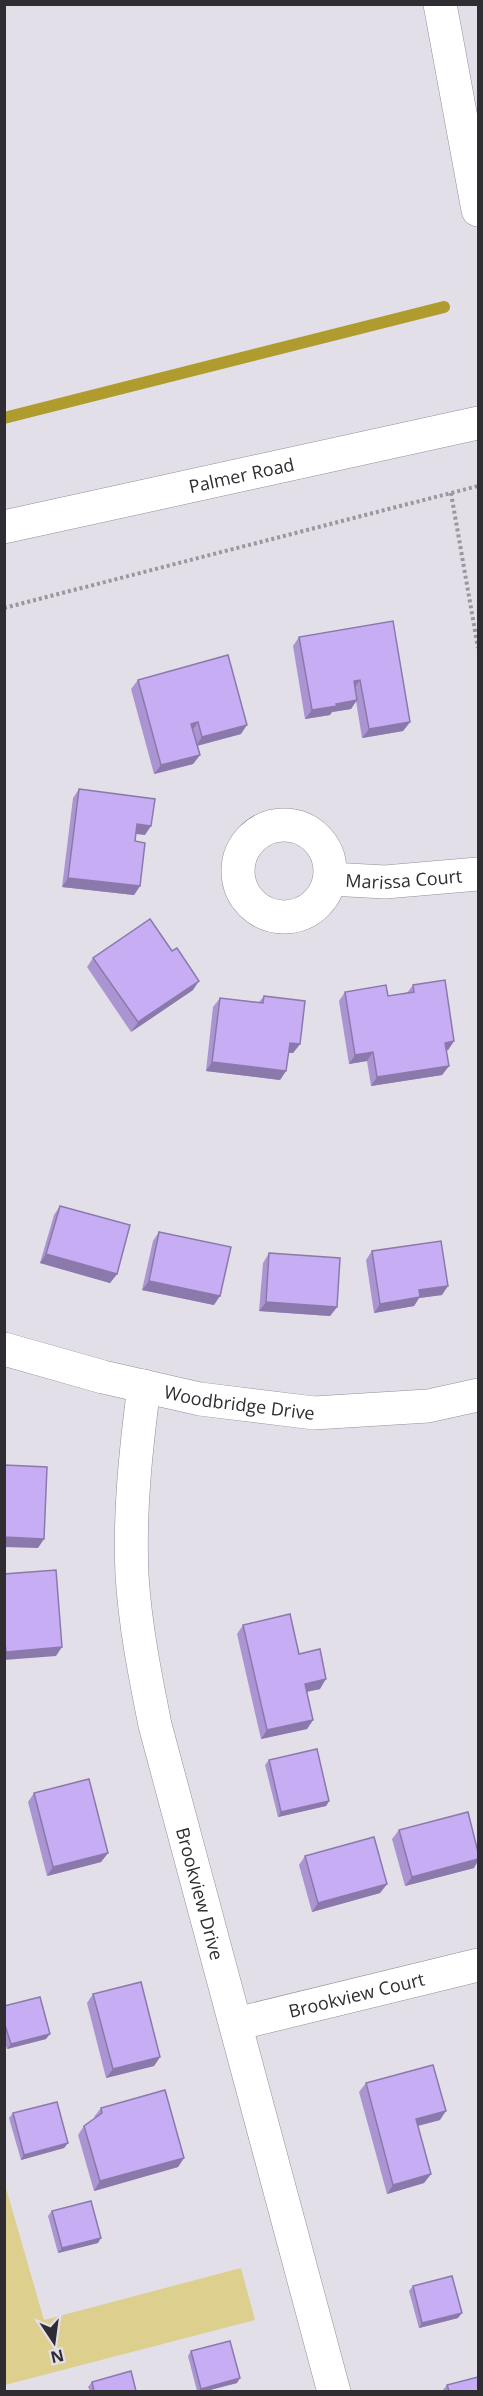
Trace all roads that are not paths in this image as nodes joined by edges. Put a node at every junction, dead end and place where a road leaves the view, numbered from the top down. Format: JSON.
{"nodes":[{"id":1,"x":440,"y":4,"type":"edge"},
{"id":2,"x":478,"y":210,"type":"edge"},
{"id":3,"x":478,"y":423,"type":"edge"},
{"id":4,"x":4,"y":527,"type":"edge"},
{"id":5,"x":478,"y":874,"type":"edge"},
{"id":6,"x":330,"y":879,"type":"dead end"},
{"id":7,"x":4,"y":1349,"type":"edge"},
{"id":8,"x":144,"y":1386,"type":"junction"},
{"id":9,"x":478,"y":1395,"type":"edge"},
{"id":10,"x":478,"y":1965,"type":"edge"},
{"id":11,"x":236,"y":2024,"type":"junction"},
{"id":12,"x":334,"y":2391,"type":"edge"}],
"edges":[{"from":1,"to":2,"type":"street"},
{"from":3,"to":4,"type":"street","name":"Palmer Road"},
{"from":5,"to":6,"type":"street","name":"Marissa Court"},
{"from":7,"to":8,"type":"street","name":"Woodbridge Drive"},
{"from":8,"to":9,"type":"street","name":"Woodbridge Drive"},
{"from":8,"to":11,"type":"street","name":"Brookview Drive"},
{"from":10,"to":11,"type":"street","name":"Brookview Court"},
{"from":11,"to":12,"type":"street","name":"Brookview Drive"}]}
